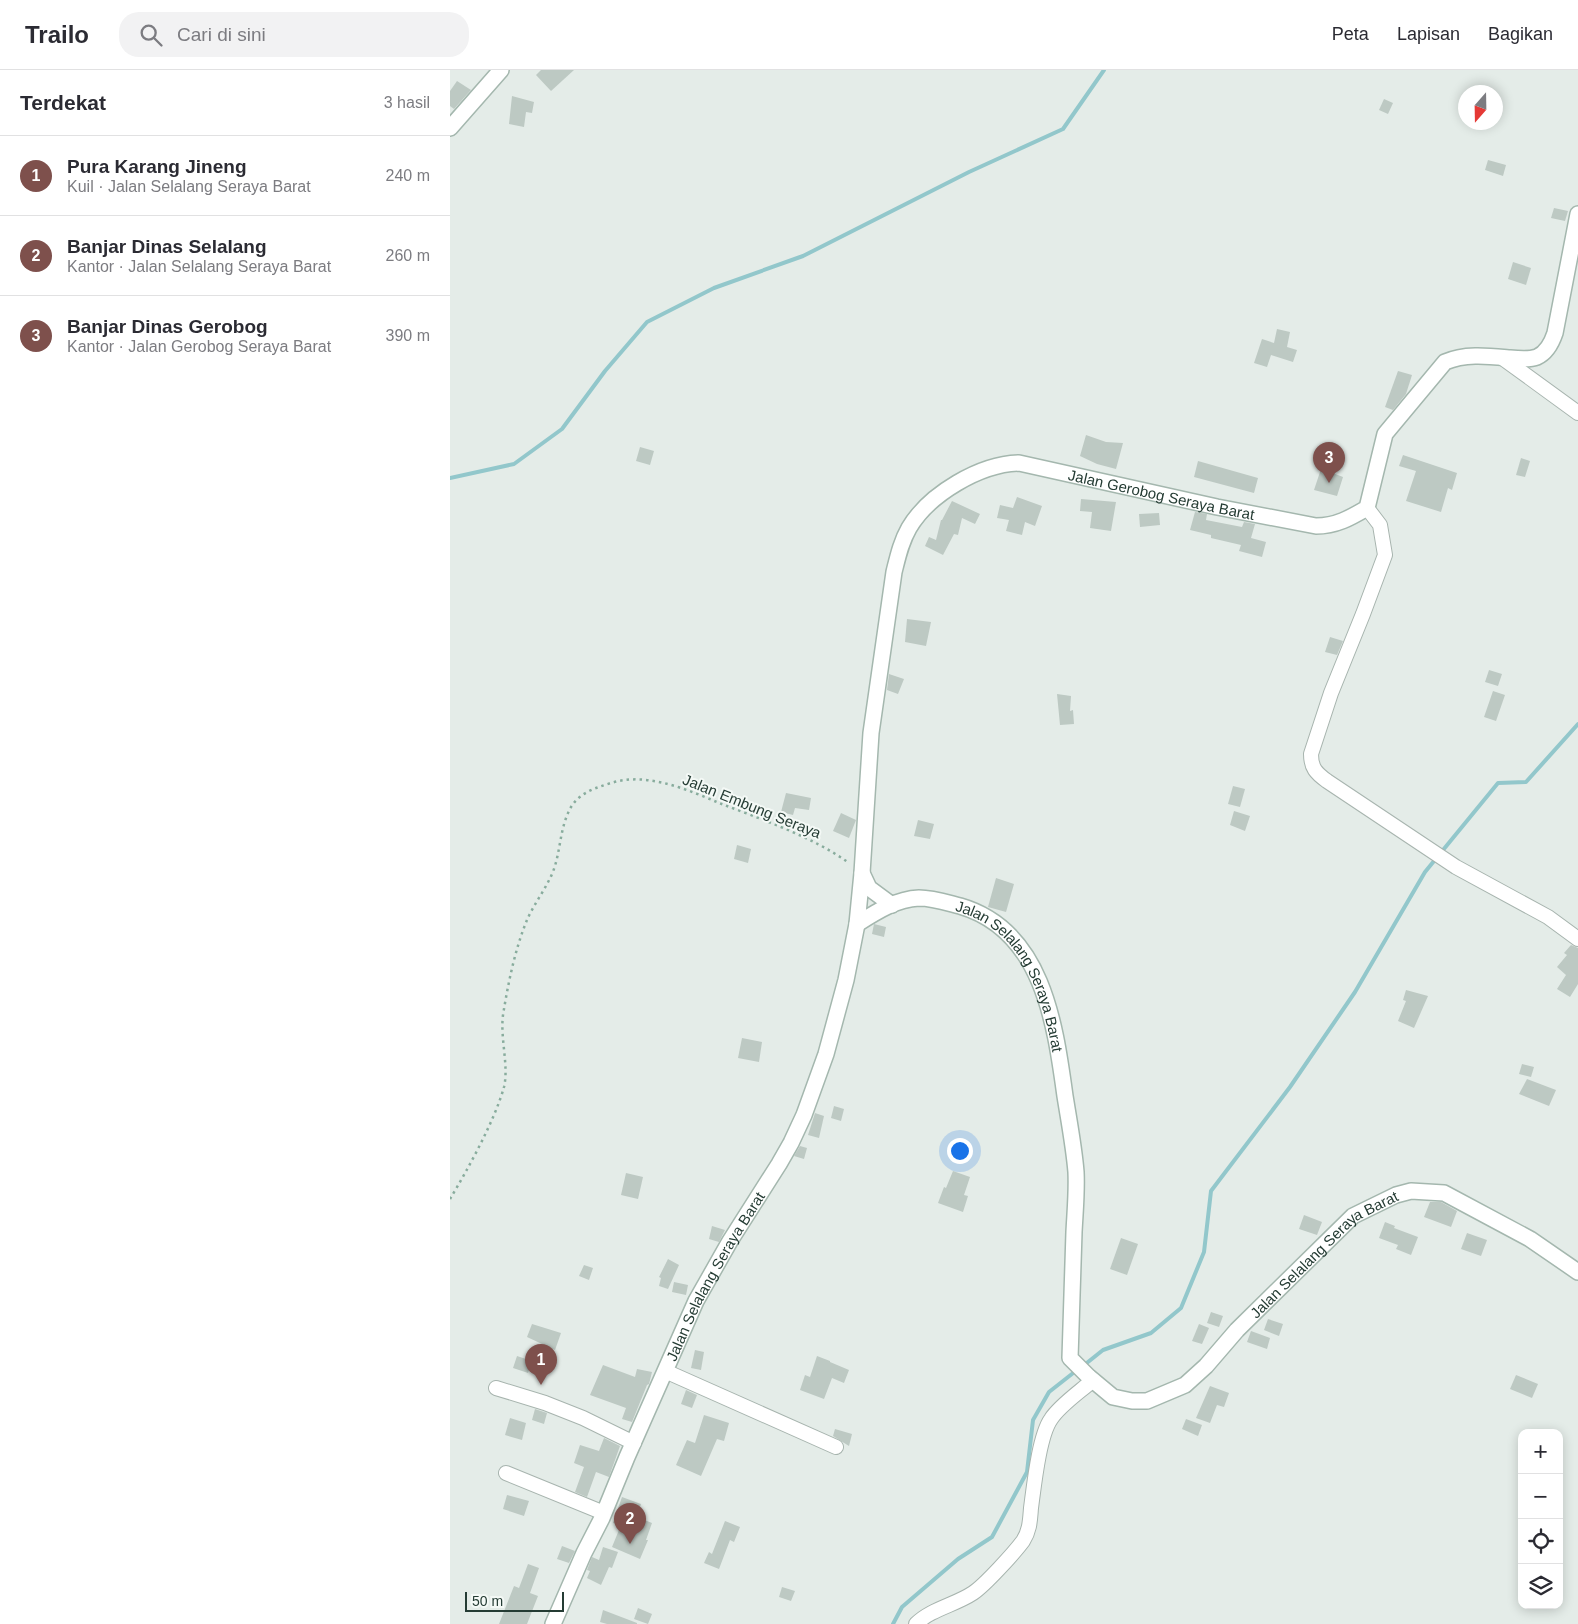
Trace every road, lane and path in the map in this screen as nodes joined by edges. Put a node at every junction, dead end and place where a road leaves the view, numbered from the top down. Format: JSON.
{"nodes":[{"id":1,"x":501,"y":70,"type":"edge"},
{"id":2,"x":450,"y":128,"type":"edge"},
{"id":3,"x":1578,"y":214,"type":"edge"},
{"id":4,"x":1501,"y":357,"type":"junction"},
{"id":5,"x":1578,"y":413,"type":"edge"},
{"id":6,"x":1367,"y":508,"type":"junction"},
{"id":7,"x":862,"y":873,"type":"junction"},
{"id":8,"x":892,"y":905,"type":"junction"},
{"id":9,"x":857,"y":924,"type":"junction"},
{"id":10,"x":1578,"y":939,"type":"edge"},
{"id":11,"x":450,"y":1198,"type":"edge"},
{"id":12,"x":1578,"y":1272,"type":"edge"},
{"id":13,"x":665,"y":1371,"type":"junction"},
{"id":14,"x":1091,"y":1379,"type":"junction"},
{"id":15,"x":496,"y":1388,"type":"dead end"},
{"id":16,"x":634,"y":1443,"type":"junction"},
{"id":17,"x":836,"y":1447,"type":"dead end"},
{"id":18,"x":506,"y":1473,"type":"dead end"},
{"id":19,"x":604,"y":1513,"type":"junction"},
{"id":20,"x":553,"y":1624,"type":"edge"},
{"id":21,"x":916,"y":1624,"type":"edge"}],
"edges":[{"from":1,"to":2,"type":"street"},
{"from":3,"to":4,"type":"street"},
{"from":4,"to":5,"type":"street"},
{"from":4,"to":6,"type":"street"},
{"from":6,"to":7,"type":"street","name":"Jalan Gerobog Seraya Barat"},
{"from":6,"to":10,"type":"street"},
{"from":7,"to":8,"type":"street"},
{"from":7,"to":9,"type":"street","name":"Jalan Selalang Seraya Barat"},
{"from":7,"to":11,"type":"path","name":"Jalan Embung Seraya"},
{"from":8,"to":9,"type":"street","name":"Jalan Selalang Seraya Barat"},
{"from":8,"to":14,"type":"street","name":"Jalan Selalang Seraya Barat"},
{"from":9,"to":13,"type":"street","name":"Jalan Selalang Seraya Barat"},
{"from":12,"to":14,"type":"street","name":"Jalan Selalang Seraya Barat"},
{"from":13,"to":16,"type":"street","name":"Jalan Selalang Seraya Barat"},
{"from":13,"to":17,"type":"street"},
{"from":14,"to":21,"type":"street"},
{"from":15,"to":16,"type":"street"},
{"from":16,"to":19,"type":"street","name":"Jalan Selalang Seraya Barat"},
{"from":18,"to":19,"type":"street"},
{"from":19,"to":20,"type":"street","name":"Jalan Selalang Seraya Barat"}]}
